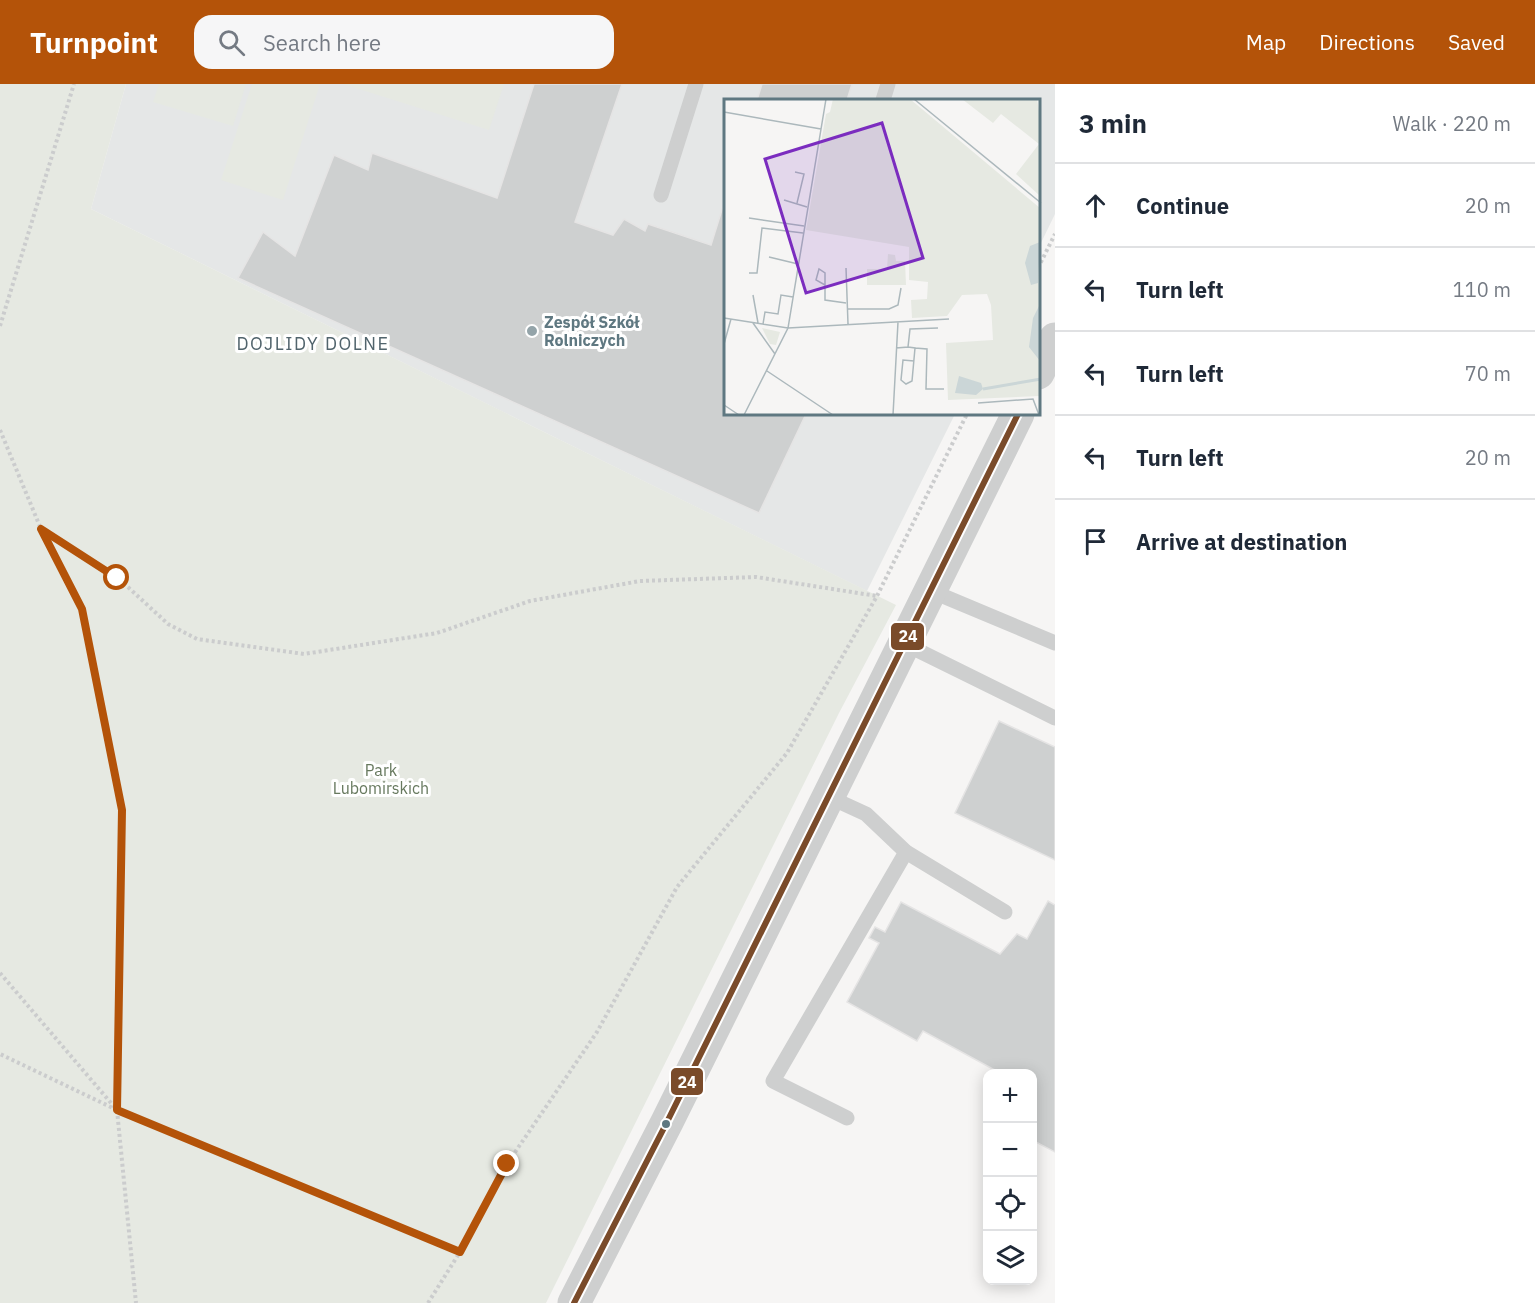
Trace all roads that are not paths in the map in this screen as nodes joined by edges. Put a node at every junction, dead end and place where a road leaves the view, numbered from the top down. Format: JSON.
{"nodes":[{"id":1,"x":696,"y":84,"type":"edge"},
{"id":2,"x":888,"y":84,"type":"edge"},
{"id":3,"x":883,"y":99,"type":"edge"},
{"id":4,"x":661,"y":195,"type":"dead end"},
{"id":5,"x":1017,"y":416,"type":"edge"},
{"id":6,"x":931,"y":591,"type":"junction"},
{"id":7,"x":1055,"y":643,"type":"edge"},
{"id":8,"x":905,"y":644,"type":"junction"},
{"id":9,"x":1055,"y":718,"type":"edge"},
{"id":10,"x":829,"y":797,"type":"junction"},
{"id":11,"x":906,"y":852,"type":"junction"},
{"id":12,"x":1005,"y":912,"type":"dead end"},
{"id":13,"x":847,"y":1118,"type":"dead end"},
{"id":14,"x":574,"y":1303,"type":"edge"}],
"edges":[{"from":1,"to":4,"type":"lane"},
{"from":2,"to":3,"type":"lane"},
{"from":5,"to":6,"type":"street"},
{"from":6,"to":7,"type":"lane"},
{"from":6,"to":8,"type":"street"},
{"from":8,"to":9,"type":"lane"},
{"from":8,"to":10,"type":"street"},
{"from":10,"to":11,"type":"lane"},
{"from":10,"to":14,"type":"street"},
{"from":11,"to":12,"type":"lane"},
{"from":11,"to":13,"type":"lane"}]}
